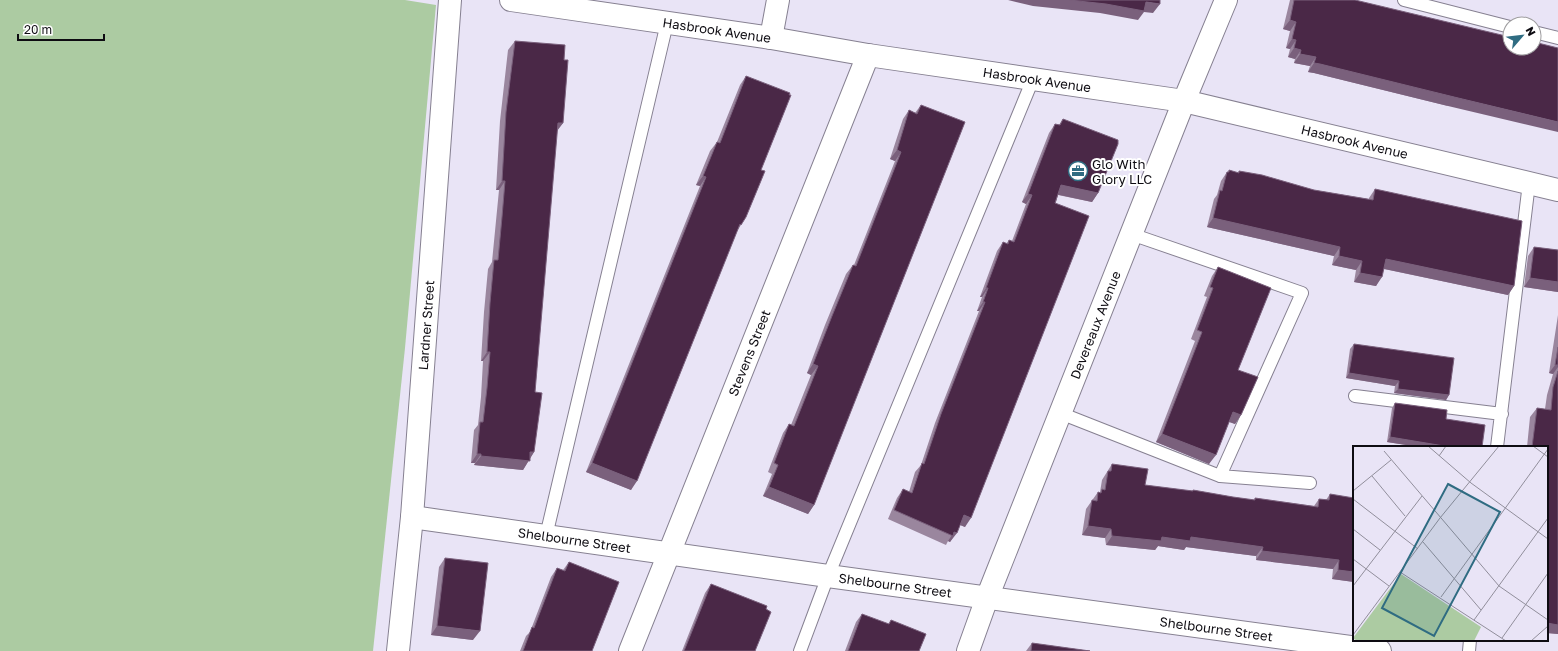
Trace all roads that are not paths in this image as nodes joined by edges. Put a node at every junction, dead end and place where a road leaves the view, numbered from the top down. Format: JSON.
{"nodes":[{"id":1,"x":450,"y":0,"type":"edge"},
{"id":2,"x":511,"y":0,"type":"edge"},
{"id":3,"x":778,"y":0,"type":"edge"},
{"id":4,"x":1226,"y":0,"type":"edge"},
{"id":5,"x":1404,"y":0,"type":"edge"},
{"id":6,"x":667,"y":23,"type":"junction"},
{"id":7,"x":1502,"y":25,"type":"edge"},
{"id":8,"x":1542,"y":34,"type":"edge"},
{"id":9,"x":771,"y":38,"type":"junction"},
{"id":10,"x":1558,"y":38,"type":"edge"},
{"id":11,"x":868,"y":55,"type":"junction"},
{"id":12,"x":1033,"y":79,"type":"junction"},
{"id":13,"x":1184,"y":101,"type":"junction"},
{"id":14,"x":1529,"y":183,"type":"junction"},
{"id":15,"x":1558,"y":190,"type":"edge"},
{"id":16,"x":1131,"y":234,"type":"junction"},
{"id":17,"x":1355,"y":396,"type":"dead end"},
{"id":18,"x":1060,"y":413,"type":"junction"},
{"id":19,"x":1502,"y":414,"type":"junction"},
{"id":20,"x":1497,"y":446,"type":"edge"},
{"id":21,"x":1220,"y":476,"type":"junction"},
{"id":22,"x":1310,"y":483,"type":"dead end"},
{"id":23,"x":412,"y":517,"type":"junction"},
{"id":24,"x":546,"y":536,"type":"junction"},
{"id":25,"x":668,"y":554,"type":"junction"},
{"id":26,"x":828,"y":576,"type":"junction"},
{"id":27,"x":987,"y":598,"type":"junction"},
{"id":28,"x":1470,"y":641,"type":"edge"},
{"id":29,"x":1320,"y":647,"type":"edge"},
{"id":30,"x":398,"y":651,"type":"edge"},
{"id":31,"x":630,"y":651,"type":"edge"},
{"id":32,"x":800,"y":651,"type":"edge"},
{"id":33,"x":968,"y":651,"type":"edge"},
{"id":34,"x":1380,"y":651,"type":"edge"},
{"id":35,"x":1469,"y":651,"type":"edge"}],
"edges":[{"from":1,"to":23,"type":"street","name":"Lardner Street"},
{"from":2,"to":6,"type":"street","name":"Hasbrook Avenue"},
{"from":3,"to":9,"type":"street"},
{"from":4,"to":13,"type":"street","name":"Devereaux Avenue"},
{"from":5,"to":7,"type":"lane"},
{"from":6,"to":9,"type":"street","name":"Hasbrook Avenue"},
{"from":6,"to":24,"type":"lane"},
{"from":8,"to":10,"type":"lane"},
{"from":9,"to":11,"type":"street","name":"Hasbrook Avenue"},
{"from":11,"to":12,"type":"street","name":"Hasbrook Avenue"},
{"from":11,"to":25,"type":"street","name":"Stevens Street"},
{"from":12,"to":13,"type":"street","name":"Hasbrook Avenue"},
{"from":12,"to":26,"type":"lane"},
{"from":13,"to":14,"type":"street","name":"Hasbrook Avenue"},
{"from":13,"to":16,"type":"street","name":"Devereaux Avenue"},
{"from":14,"to":15,"type":"street","name":"Hasbrook Avenue"},
{"from":14,"to":19,"type":"lane"},
{"from":16,"to":18,"type":"street","name":"Devereaux Avenue"},
{"from":16,"to":21,"type":"lane"},
{"from":17,"to":19,"type":"lane"},
{"from":18,"to":21,"type":"lane"},
{"from":18,"to":27,"type":"street","name":"Devereaux Avenue"},
{"from":19,"to":20,"type":"lane"},
{"from":21,"to":22,"type":"lane"},
{"from":23,"to":24,"type":"street","name":"Shelbourne Street"},
{"from":23,"to":30,"type":"street","name":"Lardner Street"},
{"from":24,"to":25,"type":"street","name":"Shelbourne Street"},
{"from":25,"to":26,"type":"street","name":"Shelbourne Street"},
{"from":25,"to":31,"type":"street","name":"Stevens Street"},
{"from":26,"to":27,"type":"street","name":"Shelbourne Street"},
{"from":26,"to":32,"type":"lane"},
{"from":27,"to":29,"type":"street","name":"Shelbourne Street"},
{"from":27,"to":33,"type":"street","name":"Devereaux Avenue"},
{"from":28,"to":35,"type":"lane"},
{"from":29,"to":34,"type":"street","name":"Shelbourne Street"}]}
